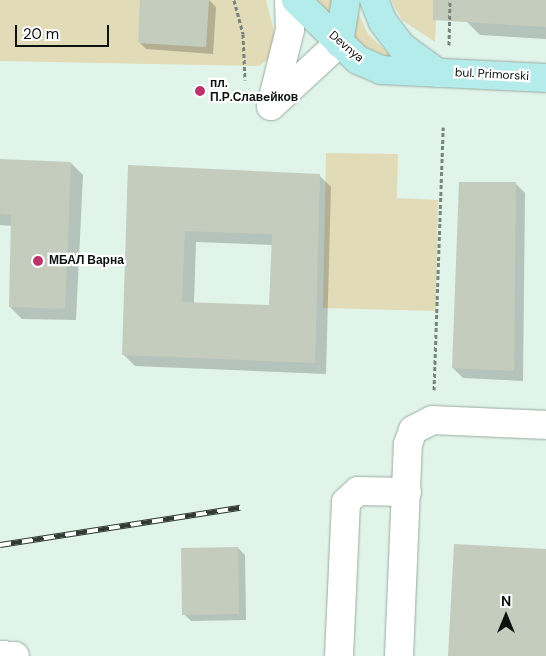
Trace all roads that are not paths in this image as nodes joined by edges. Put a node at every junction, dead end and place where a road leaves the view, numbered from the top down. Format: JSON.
{"nodes":[{"id":1,"x":289,"y":0,"type":"edge"},
{"id":2,"x":296,"y":0,"type":"edge"},
{"id":3,"x":346,"y":0,"type":"edge"},
{"id":4,"x":374,"y":0,"type":"edge"},
{"id":5,"x":339,"y":43,"type":"junction"},
{"id":6,"x":444,"y":73,"type":"junction"},
{"id":7,"x":546,"y":78,"type":"edge"},
{"id":8,"x":546,"y":425,"type":"edge"},
{"id":9,"x":407,"y":492,"type":"junction"},
{"id":10,"x":0,"y":655,"type":"edge"},
{"id":11,"x":15,"y":656,"type":"edge"},
{"id":12,"x":339,"y":656,"type":"edge"},
{"id":13,"x":399,"y":656,"type":"edge"}],
"edges":[{"from":1,"to":5,"type":"lane"},
{"from":2,"to":5,"type":"main road","name":"Devnya"},
{"from":3,"to":5,"type":"main road"},
{"from":4,"to":6,"type":"main road"},
{"from":5,"to":6,"type":"main road","name":"Devnya"},
{"from":6,"to":7,"type":"main road","name":"bul. Primorski"},
{"from":8,"to":9,"type":"lane"},
{"from":9,"to":12,"type":"lane"},
{"from":9,"to":13,"type":"lane"},
{"from":10,"to":11,"type":"lane"}]}
